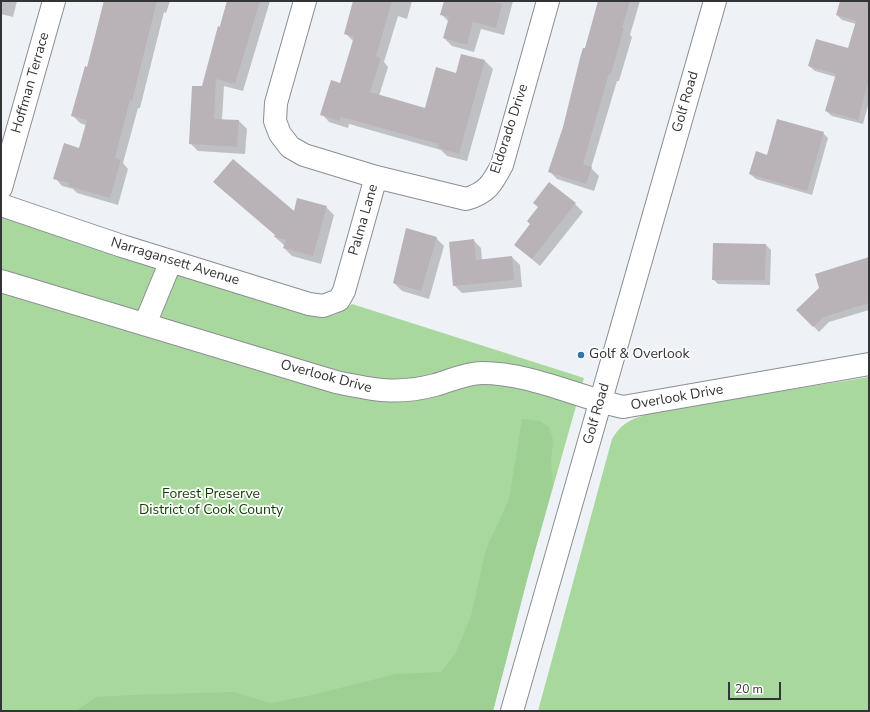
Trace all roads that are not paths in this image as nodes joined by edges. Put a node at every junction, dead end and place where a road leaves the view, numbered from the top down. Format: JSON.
{"nodes":[{"id":1,"x":54,"y":1,"type":"edge"},
{"id":2,"x":305,"y":1,"type":"edge"},
{"id":3,"x":548,"y":1,"type":"edge"},
{"id":4,"x":715,"y":1,"type":"edge"},
{"id":5,"x":376,"y":177,"type":"junction"},
{"id":6,"x":1,"y":188,"type":"edge"},
{"id":7,"x":1,"y":205,"type":"edge"},
{"id":8,"x":171,"y":261,"type":"junction"},
{"id":9,"x":1,"y":281,"type":"edge"},
{"id":10,"x":344,"y":291,"type":"joint"},
{"id":11,"x":146,"y":324,"type":"junction"},
{"id":12,"x":869,"y":364,"type":"edge"},
{"id":13,"x":600,"y":402,"type":"junction"},
{"id":14,"x":512,"y":711,"type":"edge"}],
"edges":[{"from":1,"to":6,"type":"street","name":"Hoffman Terrace"},
{"from":2,"to":5,"type":"street","name":"Palma Lane"},
{"from":3,"to":5,"type":"street","name":"Eldorado Drive"},
{"from":4,"to":13,"type":"street","name":"Golf Road"},
{"from":5,"to":10,"type":"street","name":"Palma Lane"},
{"from":7,"to":8,"type":"street","name":"Narragansett Avenue"},
{"from":8,"to":10,"type":"street","name":"Narragansett Avenue"},
{"from":8,"to":11,"type":"street"},
{"from":9,"to":11,"type":"street","name":"Overlook Drive"},
{"from":11,"to":13,"type":"street","name":"Overlook Drive"},
{"from":12,"to":13,"type":"street","name":"Overlook Drive"},
{"from":13,"to":14,"type":"street","name":"Golf Road"}]}
